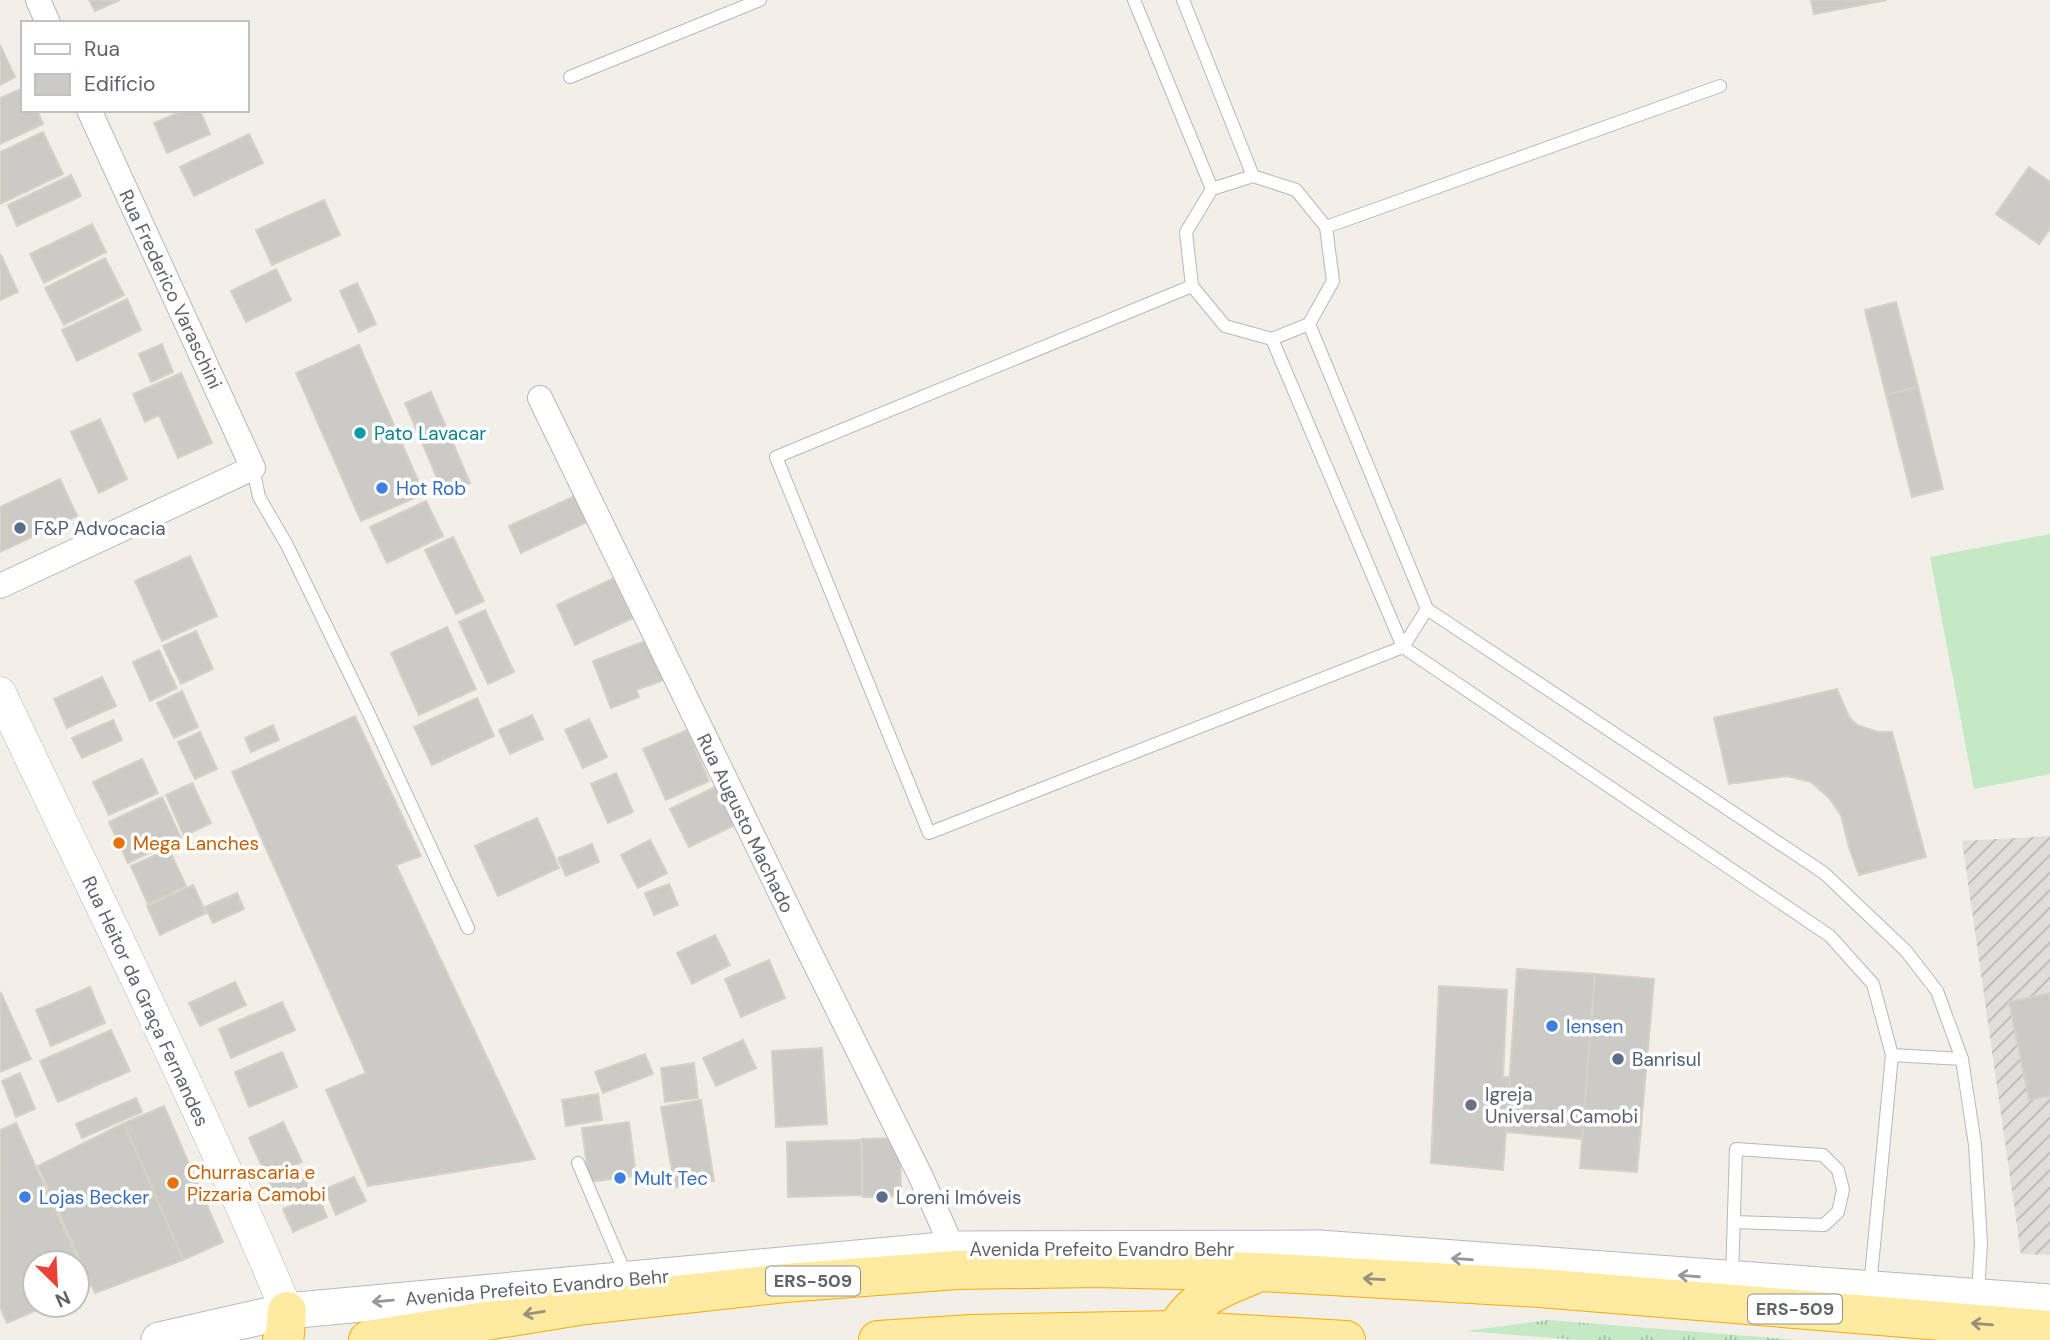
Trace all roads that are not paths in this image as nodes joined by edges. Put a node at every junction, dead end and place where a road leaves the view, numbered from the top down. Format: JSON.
{"nodes":[{"id":1,"x":38,"y":0,"type":"edge"},
{"id":2,"x":760,"y":0,"type":"edge"},
{"id":3,"x":1133,"y":0,"type":"edge"},
{"id":4,"x":1183,"y":0,"type":"edge"},
{"id":5,"x":47,"y":21,"type":"edge"},
{"id":6,"x":570,"y":77,"type":"dead end"},
{"id":7,"x":1720,"y":86,"type":"dead end"},
{"id":8,"x":90,"y":112,"type":"edge"},
{"id":9,"x":1253,"y":176,"type":"junction"},
{"id":10,"x":1212,"y":189,"type":"junction"},
{"id":11,"x":1326,"y":228,"type":"junction"},
{"id":12,"x":1192,"y":286,"type":"junction"},
{"id":13,"x":1309,"y":324,"type":"junction"},
{"id":14,"x":1272,"y":339,"type":"junction"},
{"id":15,"x":540,"y":398,"type":"dead end"},
{"id":16,"x":253,"y":468,"type":"junction"},
{"id":17,"x":0,"y":586,"type":"edge"},
{"id":18,"x":1427,"y":610,"type":"junction"},
{"id":19,"x":1403,"y":647,"type":"junction"},
{"id":20,"x":0,"y":693,"type":"edge"},
{"id":21,"x":468,"y":928,"type":"dead end"},
{"id":22,"x":1892,"y":1055,"type":"junction"},
{"id":23,"x":1962,"y":1059,"type":"junction"},
{"id":24,"x":578,"y":1163,"type":"dead end"},
{"id":25,"x":1734,"y":1222,"type":"junction"},
{"id":26,"x":953,"y":1249,"type":"junction"},
{"id":27,"x":1261,"y":1272,"type":"junction"},
{"id":28,"x":628,"y":1279,"type":"junction"},
{"id":29,"x":1732,"y":1279,"type":"junction"},
{"id":30,"x":581,"y":1283,"type":"junction"},
{"id":31,"x":785,"y":1283,"type":"junction"},
{"id":32,"x":1870,"y":1289,"type":"junction"},
{"id":33,"x":1978,"y":1297,"type":"junction"},
{"id":34,"x":2050,"y":1302,"type":"edge"},
{"id":35,"x":1762,"y":1307,"type":"junction"},
{"id":36,"x":284,"y":1325,"type":"edge"},
{"id":37,"x":2050,"y":1329,"type":"edge"},
{"id":38,"x":1174,"y":1335,"type":"edge"},
{"id":39,"x":159,"y":1340,"type":"edge"},
{"id":40,"x":368,"y":1340,"type":"edge"},
{"id":41,"x":878,"y":1340,"type":"edge"},
{"id":42,"x":1346,"y":1340,"type":"edge"}],
"edges":[{"from":1,"to":5,"type":"street"},
{"from":2,"to":6,"type":"lane"},
{"from":3,"to":10,"type":"lane"},
{"from":4,"to":9,"type":"lane"},
{"from":7,"to":11,"type":"lane"},
{"from":8,"to":16,"type":"street","name":"Rua Frederico Varaschini"},
{"from":9,"to":10,"type":"lane"},
{"from":9,"to":11,"type":"lane"},
{"from":10,"to":12,"type":"lane"},
{"from":11,"to":13,"type":"lane"},
{"from":12,"to":14,"type":"lane"},
{"from":12,"to":19,"type":"lane"},
{"from":13,"to":14,"type":"lane"},
{"from":13,"to":18,"type":"lane"},
{"from":14,"to":19,"type":"lane"},
{"from":15,"to":26,"type":"street","name":"Rua Augusto Machado"},
{"from":16,"to":17,"type":"street"},
{"from":16,"to":21,"type":"lane"},
{"from":18,"to":19,"type":"lane"},
{"from":18,"to":23,"type":"lane"},
{"from":19,"to":22,"type":"lane"},
{"from":20,"to":36,"type":"street","name":"Rua Heitor da Graça Fernandes"},
{"from":22,"to":23,"type":"lane"},
{"from":22,"to":32,"type":"lane"},
{"from":23,"to":33,"type":"lane"},
{"from":24,"to":28,"type":"lane"},
{"from":25,"to":25,"type":"lane"},
{"from":25,"to":29,"type":"lane"},
{"from":26,"to":28,"type":"main road","name":"Avenida Prefeito Evandro Behr","number":"ERS-509"},
{"from":29,"to":26,"type":"main road","name":"Avenida Prefeito Evandro Behr","number":"ERS-509","one_way":true},
{"from":27,"to":31,"type":"highway","name":"Avenida Prefeito Evandro Behr","number":"ERS-509"},
{"from":35,"to":27,"type":"highway","name":"Avenida Prefeito Evandro Behr","number":"ERS-509","one_way":true},
{"from":27,"to":38,"type":"highway","number":"ERS-509"},
{"from":28,"to":30,"type":"main road","name":"Avenida Prefeito Evandro Behr","number":"ERS-509"},
{"from":29,"to":32,"type":"main road","name":"Avenida Prefeito Evandro Behr","number":"ERS-509"},
{"from":30,"to":31,"type":"highway","number":"ERS-509"},
{"from":30,"to":36,"type":"main road","name":"Avenida Prefeito Evandro Behr","number":"ERS-509","one_way":true},
{"from":31,"to":40,"type":"highway","name":"Avenida Prefeito Evandro Behr","number":"ERS-509","one_way":true},
{"from":32,"to":33,"type":"main road","name":"Avenida Prefeito Evandro Behr","number":"ERS-509"},
{"from":33,"to":34,"type":"main road","name":"Avenida Prefeito Evandro Behr","number":"ERS-509"},
{"from":33,"to":35,"type":"highway","number":"ERS-509"},
{"from":37,"to":35,"type":"highway","name":"Avenida Prefeito Evandro Behr","number":"ERS-509","one_way":true},
{"from":36,"to":39,"type":"main road","name":"Avenida Prefeito Evandro Behr","number":"ERS-509"},
{"from":38,"to":41,"type":"highway"},
{"from":38,"to":42,"type":"highway"}]}
